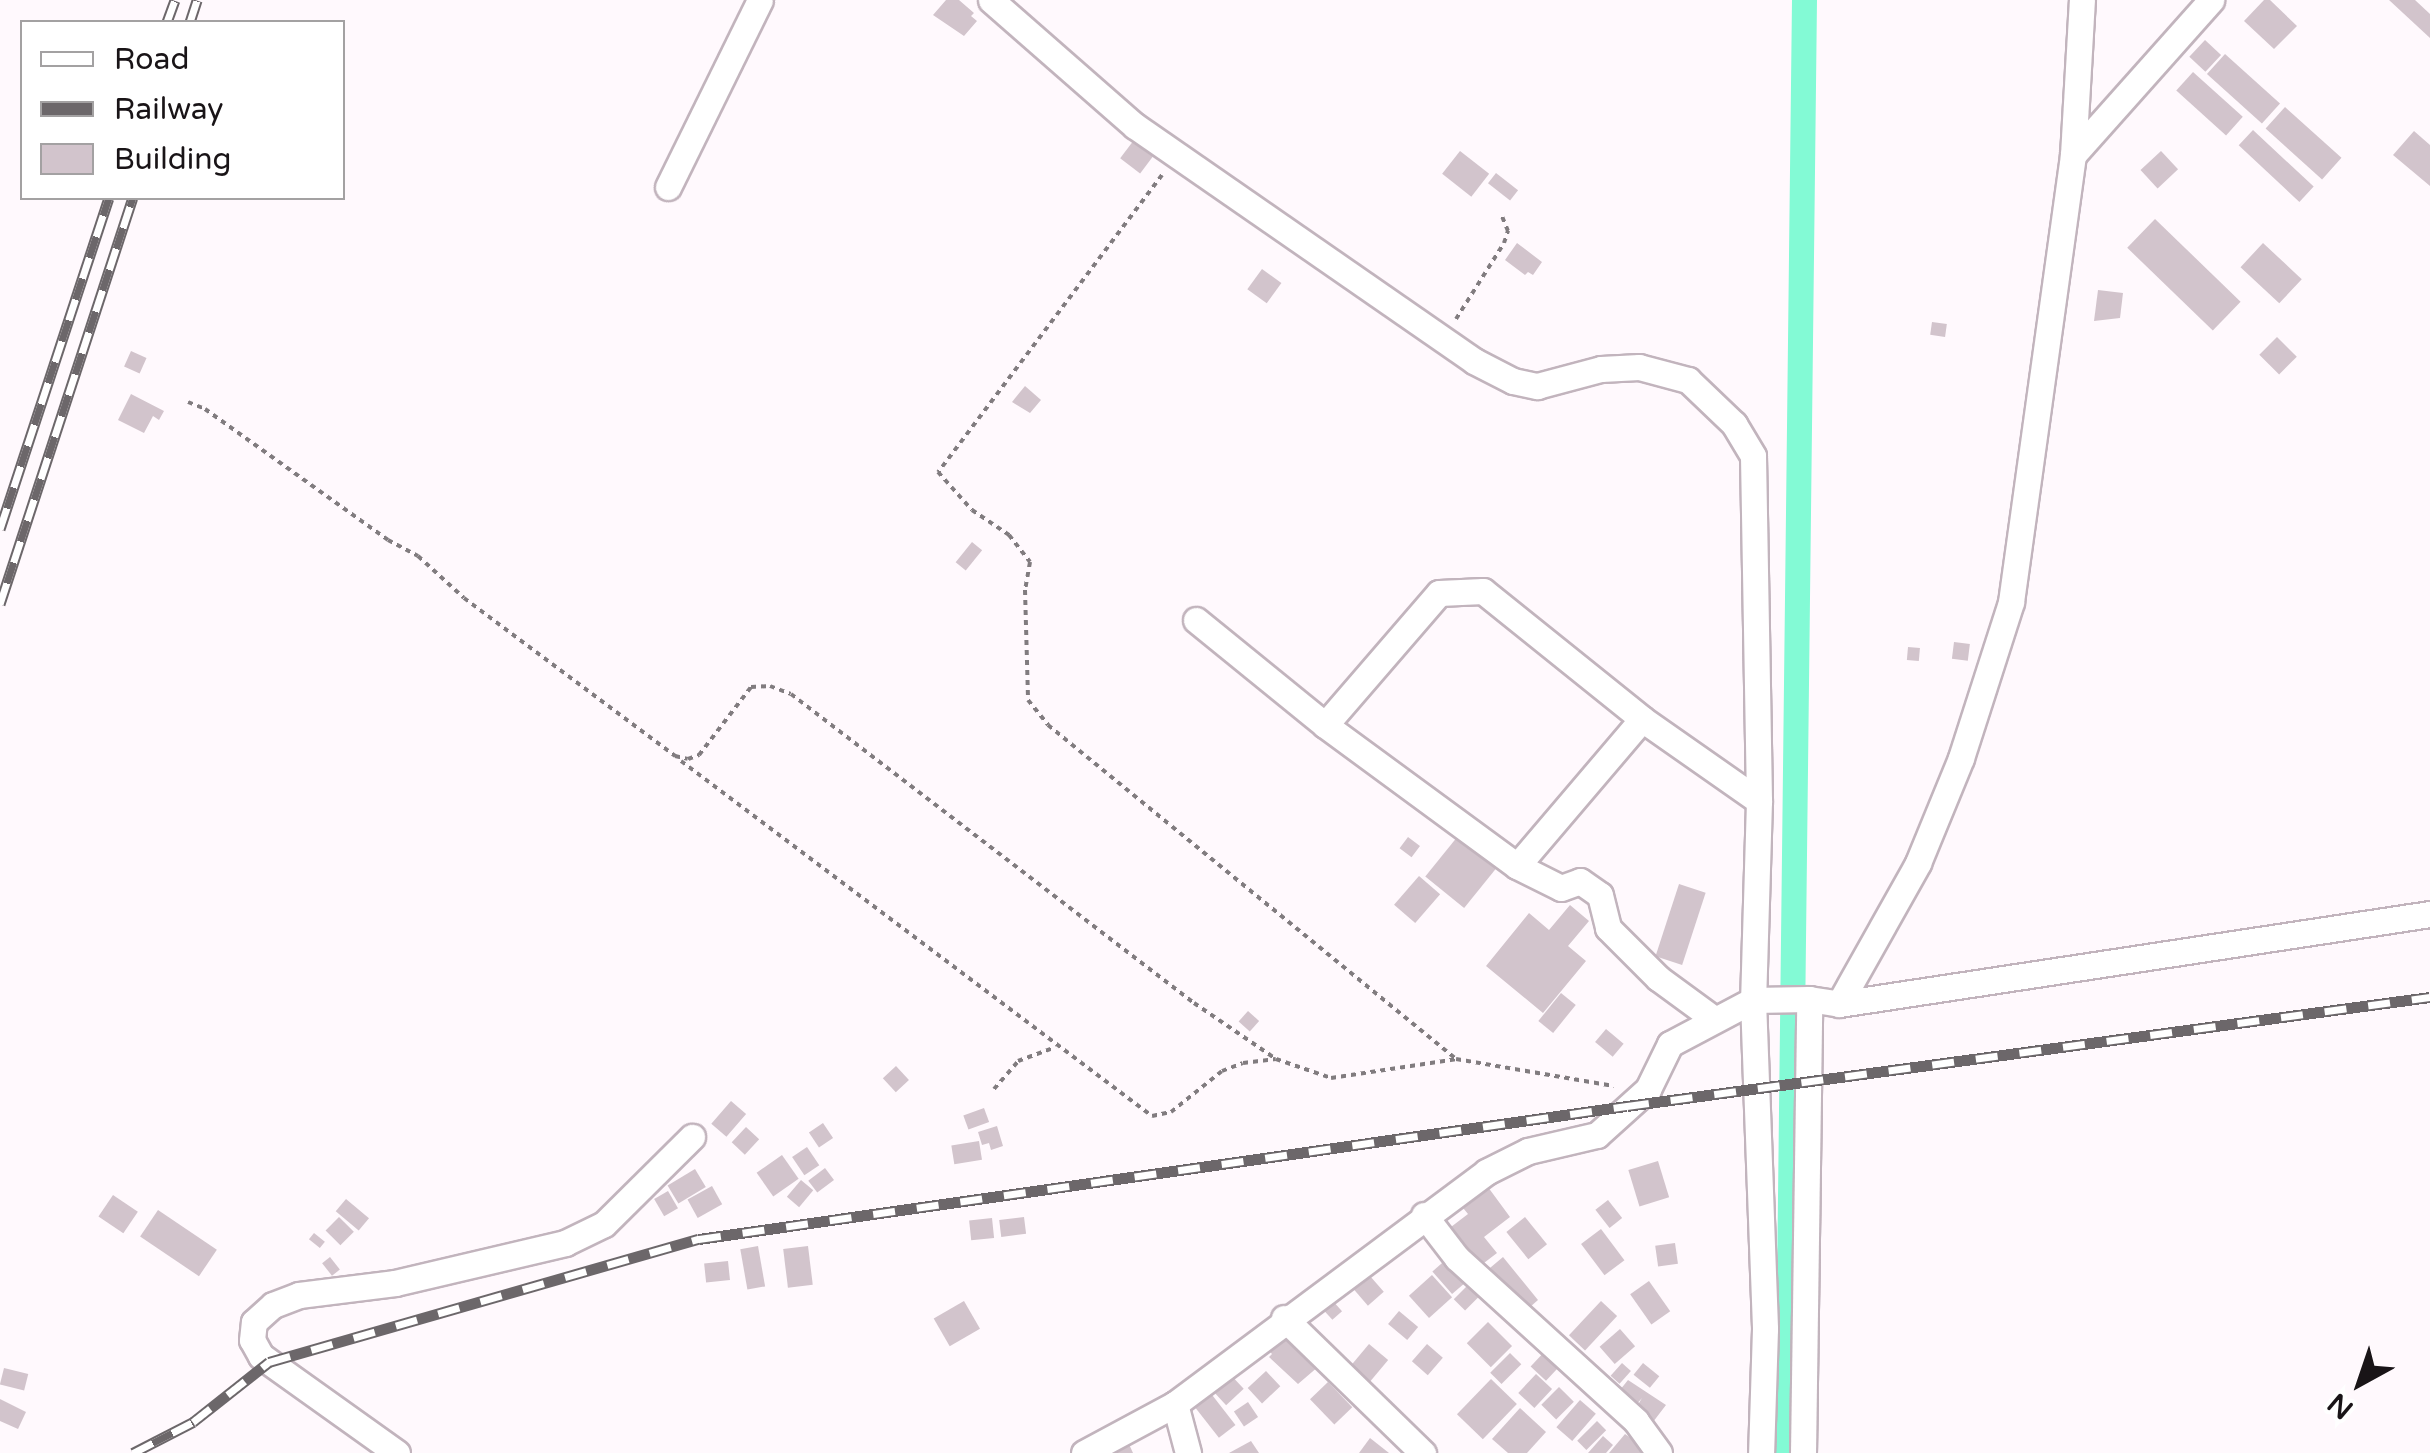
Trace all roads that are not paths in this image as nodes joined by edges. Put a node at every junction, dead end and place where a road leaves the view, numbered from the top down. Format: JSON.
{"nodes":[{"id":1,"x":760,"y":0,"type":"edge"},
{"id":2,"x":992,"y":0,"type":"edge"},
{"id":3,"x":2082,"y":0,"type":"edge"},
{"id":4,"x":2212,"y":0,"type":"edge"},
{"id":5,"x":2072,"y":156,"type":"junction"},
{"id":6,"x":668,"y":186,"type":"dead end"},
{"id":7,"x":1196,"y":620,"type":"dead end"},
{"id":8,"x":1642,"y":719,"type":"junction"},
{"id":9,"x":1324,"y":725,"type":"junction"},
{"id":10,"x":1759,"y":801,"type":"junction"},
{"id":11,"x":1517,"y":866,"type":"junction"},
{"id":12,"x":2430,"y":914,"type":"edge"},
{"id":13,"x":1764,"y":999,"type":"junction"},
{"id":14,"x":1810,"y":999,"type":"junction"},
{"id":15,"x":1839,"y":1004,"type":"junction"},
{"id":16,"x":1714,"y":1019,"type":"junction"},
{"id":17,"x":692,"y":1137,"type":"dead end"},
{"id":18,"x":1424,"y":1215,"type":"junction"},
{"id":19,"x":1284,"y":1318,"type":"junction"},
{"id":20,"x":1175,"y":1404,"type":"junction"},
{"id":21,"x":398,"y":1453,"type":"edge"},
{"id":22,"x":1084,"y":1453,"type":"edge"},
{"id":23,"x":1188,"y":1453,"type":"edge"},
{"id":24,"x":1423,"y":1453,"type":"edge"},
{"id":25,"x":1659,"y":1453,"type":"edge"},
{"id":26,"x":1761,"y":1453,"type":"edge"},
{"id":27,"x":1804,"y":1453,"type":"edge"}],
"edges":[{"from":1,"to":6,"type":"street"},
{"from":2,"to":10,"type":"street"},
{"from":3,"to":5,"type":"street"},
{"from":4,"to":5,"type":"street"},
{"from":5,"to":15,"type":"street"},
{"from":7,"to":9,"type":"street"},
{"from":8,"to":9,"type":"street"},
{"from":8,"to":10,"type":"street"},
{"from":8,"to":11,"type":"street"},
{"from":9,"to":11,"type":"street"},
{"from":10,"to":13,"type":"street"},
{"from":11,"to":16,"type":"street"},
{"from":12,"to":15,"type":"street"},
{"from":13,"to":14,"type":"street"},
{"from":13,"to":16,"type":"street"},
{"from":13,"to":26,"type":"street"},
{"from":14,"to":15,"type":"street"},
{"from":14,"to":27,"type":"street"},
{"from":16,"to":18,"type":"street"},
{"from":17,"to":21,"type":"street"},
{"from":18,"to":19,"type":"street"},
{"from":18,"to":25,"type":"street"},
{"from":19,"to":20,"type":"street"},
{"from":19,"to":24,"type":"street"},
{"from":20,"to":22,"type":"street"},
{"from":20,"to":23,"type":"street"}]}
